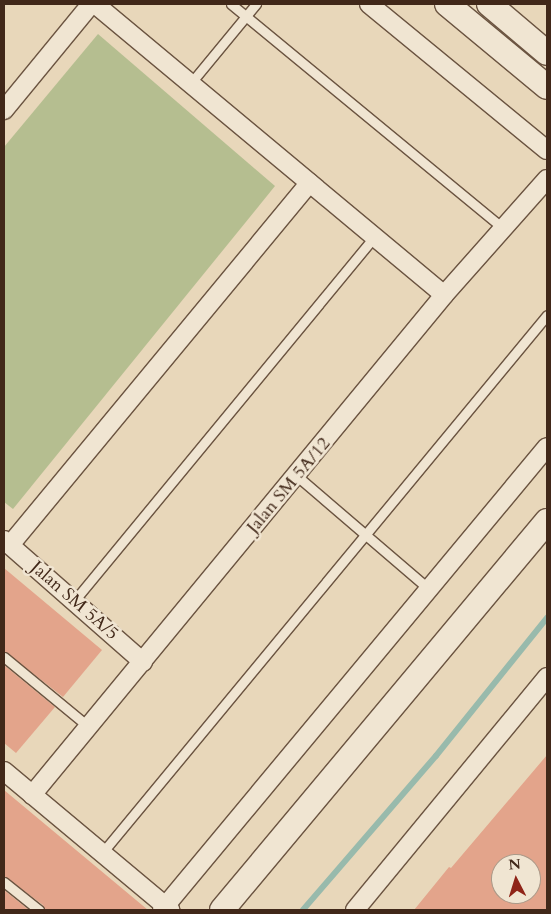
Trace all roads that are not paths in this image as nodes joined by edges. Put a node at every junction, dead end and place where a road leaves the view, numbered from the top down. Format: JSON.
{"nodes":[{"id":1,"x":91,"y":4,"type":"edge"},
{"id":2,"x":95,"y":4,"type":"edge"},
{"id":3,"x":231,"y":4,"type":"edge"},
{"id":4,"x":256,"y":4,"type":"edge"},
{"id":5,"x":369,"y":4,"type":"edge"},
{"id":6,"x":447,"y":4,"type":"edge"},
{"id":7,"x":489,"y":4,"type":"edge"},
{"id":8,"x":246,"y":16,"type":"junction"},
{"id":9,"x":547,"y":54,"type":"edge"},
{"id":10,"x":190,"y":84,"type":"junction"},
{"id":11,"x":547,"y":87,"type":"edge"},
{"id":12,"x":4,"y":110,"type":"edge"},
{"id":13,"x":547,"y":150,"type":"edge"},
{"id":14,"x":547,"y":178,"type":"edge"},
{"id":15,"x":310,"y":183,"type":"junction"},
{"id":16,"x":503,"y":228,"type":"junction"},
{"id":17,"x":374,"y":237,"type":"junction"},
{"id":18,"x":444,"y":295,"type":"junction"},
{"id":19,"x":547,"y":315,"type":"edge"},
{"id":20,"x":547,"y":447,"type":"edge"},
{"id":21,"x":297,"y":476,"type":"junction"},
{"id":22,"x":547,"y":521,"type":"edge"},
{"id":23,"x":365,"y":534,"type":"junction"},
{"id":24,"x":7,"y":543,"type":"edge"},
{"id":25,"x":429,"y":589,"type":"junction"},
{"id":26,"x":74,"y":601,"type":"junction"},
{"id":27,"x":4,"y":657,"type":"edge"},
{"id":28,"x":143,"y":662,"type":"junction"},
{"id":29,"x":547,"y":677,"type":"edge"},
{"id":30,"x":89,"y":727,"type":"junction"},
{"id":31,"x":4,"y":771,"type":"edge"},
{"id":32,"x":32,"y":795,"type":"junction"},
{"id":33,"x":102,"y":853,"type":"junction"},
{"id":34,"x":4,"y":882,"type":"edge"},
{"id":35,"x":166,"y":909,"type":"edge"},
{"id":36,"x":38,"y":910,"type":"edge"},
{"id":37,"x":222,"y":910,"type":"edge"},
{"id":38,"x":355,"y":910,"type":"edge"}],
"edges":[{"from":1,"to":12,"type":"street"},
{"from":2,"to":10,"type":"street"},
{"from":3,"to":8,"type":"lane"},
{"from":4,"to":8,"type":"lane"},
{"from":5,"to":13,"type":"street"},
{"from":6,"to":11,"type":"street"},
{"from":7,"to":9,"type":"street"},
{"from":8,"to":10,"type":"lane"},
{"from":8,"to":16,"type":"lane"},
{"from":10,"to":15,"type":"street"},
{"from":14,"to":16,"type":"street","name":"Jalan SM 5A/12"},
{"from":15,"to":17,"type":"street"},
{"from":15,"to":24,"type":"street"},
{"from":16,"to":18,"type":"street","name":"Jalan SM 5A/12"},
{"from":17,"to":18,"type":"street"},
{"from":17,"to":26,"type":"lane"},
{"from":18,"to":21,"type":"street","name":"Jalan SM 5A/12"},
{"from":19,"to":23,"type":"lane"},
{"from":20,"to":25,"type":"street"},
{"from":21,"to":23,"type":"lane"},
{"from":21,"to":28,"type":"street","name":"Jalan SM 5A/12"},
{"from":22,"to":37,"type":"street"},
{"from":23,"to":25,"type":"lane"},
{"from":23,"to":33,"type":"lane"},
{"from":24,"to":26,"type":"street","name":"Jalan SM 5A/5"},
{"from":25,"to":35,"type":"street"},
{"from":26,"to":28,"type":"street","name":"Jalan SM 5A/5"},
{"from":27,"to":30,"type":"lane"},
{"from":28,"to":30,"type":"street","name":"Jalan SM 5A/12"},
{"from":29,"to":38,"type":"street"},
{"from":30,"to":32,"type":"street","name":"Jalan SM 5A/12"},
{"from":31,"to":32,"type":"street"},
{"from":32,"to":33,"type":"street"},
{"from":33,"to":35,"type":"street"},
{"from":34,"to":36,"type":"lane"}]}
